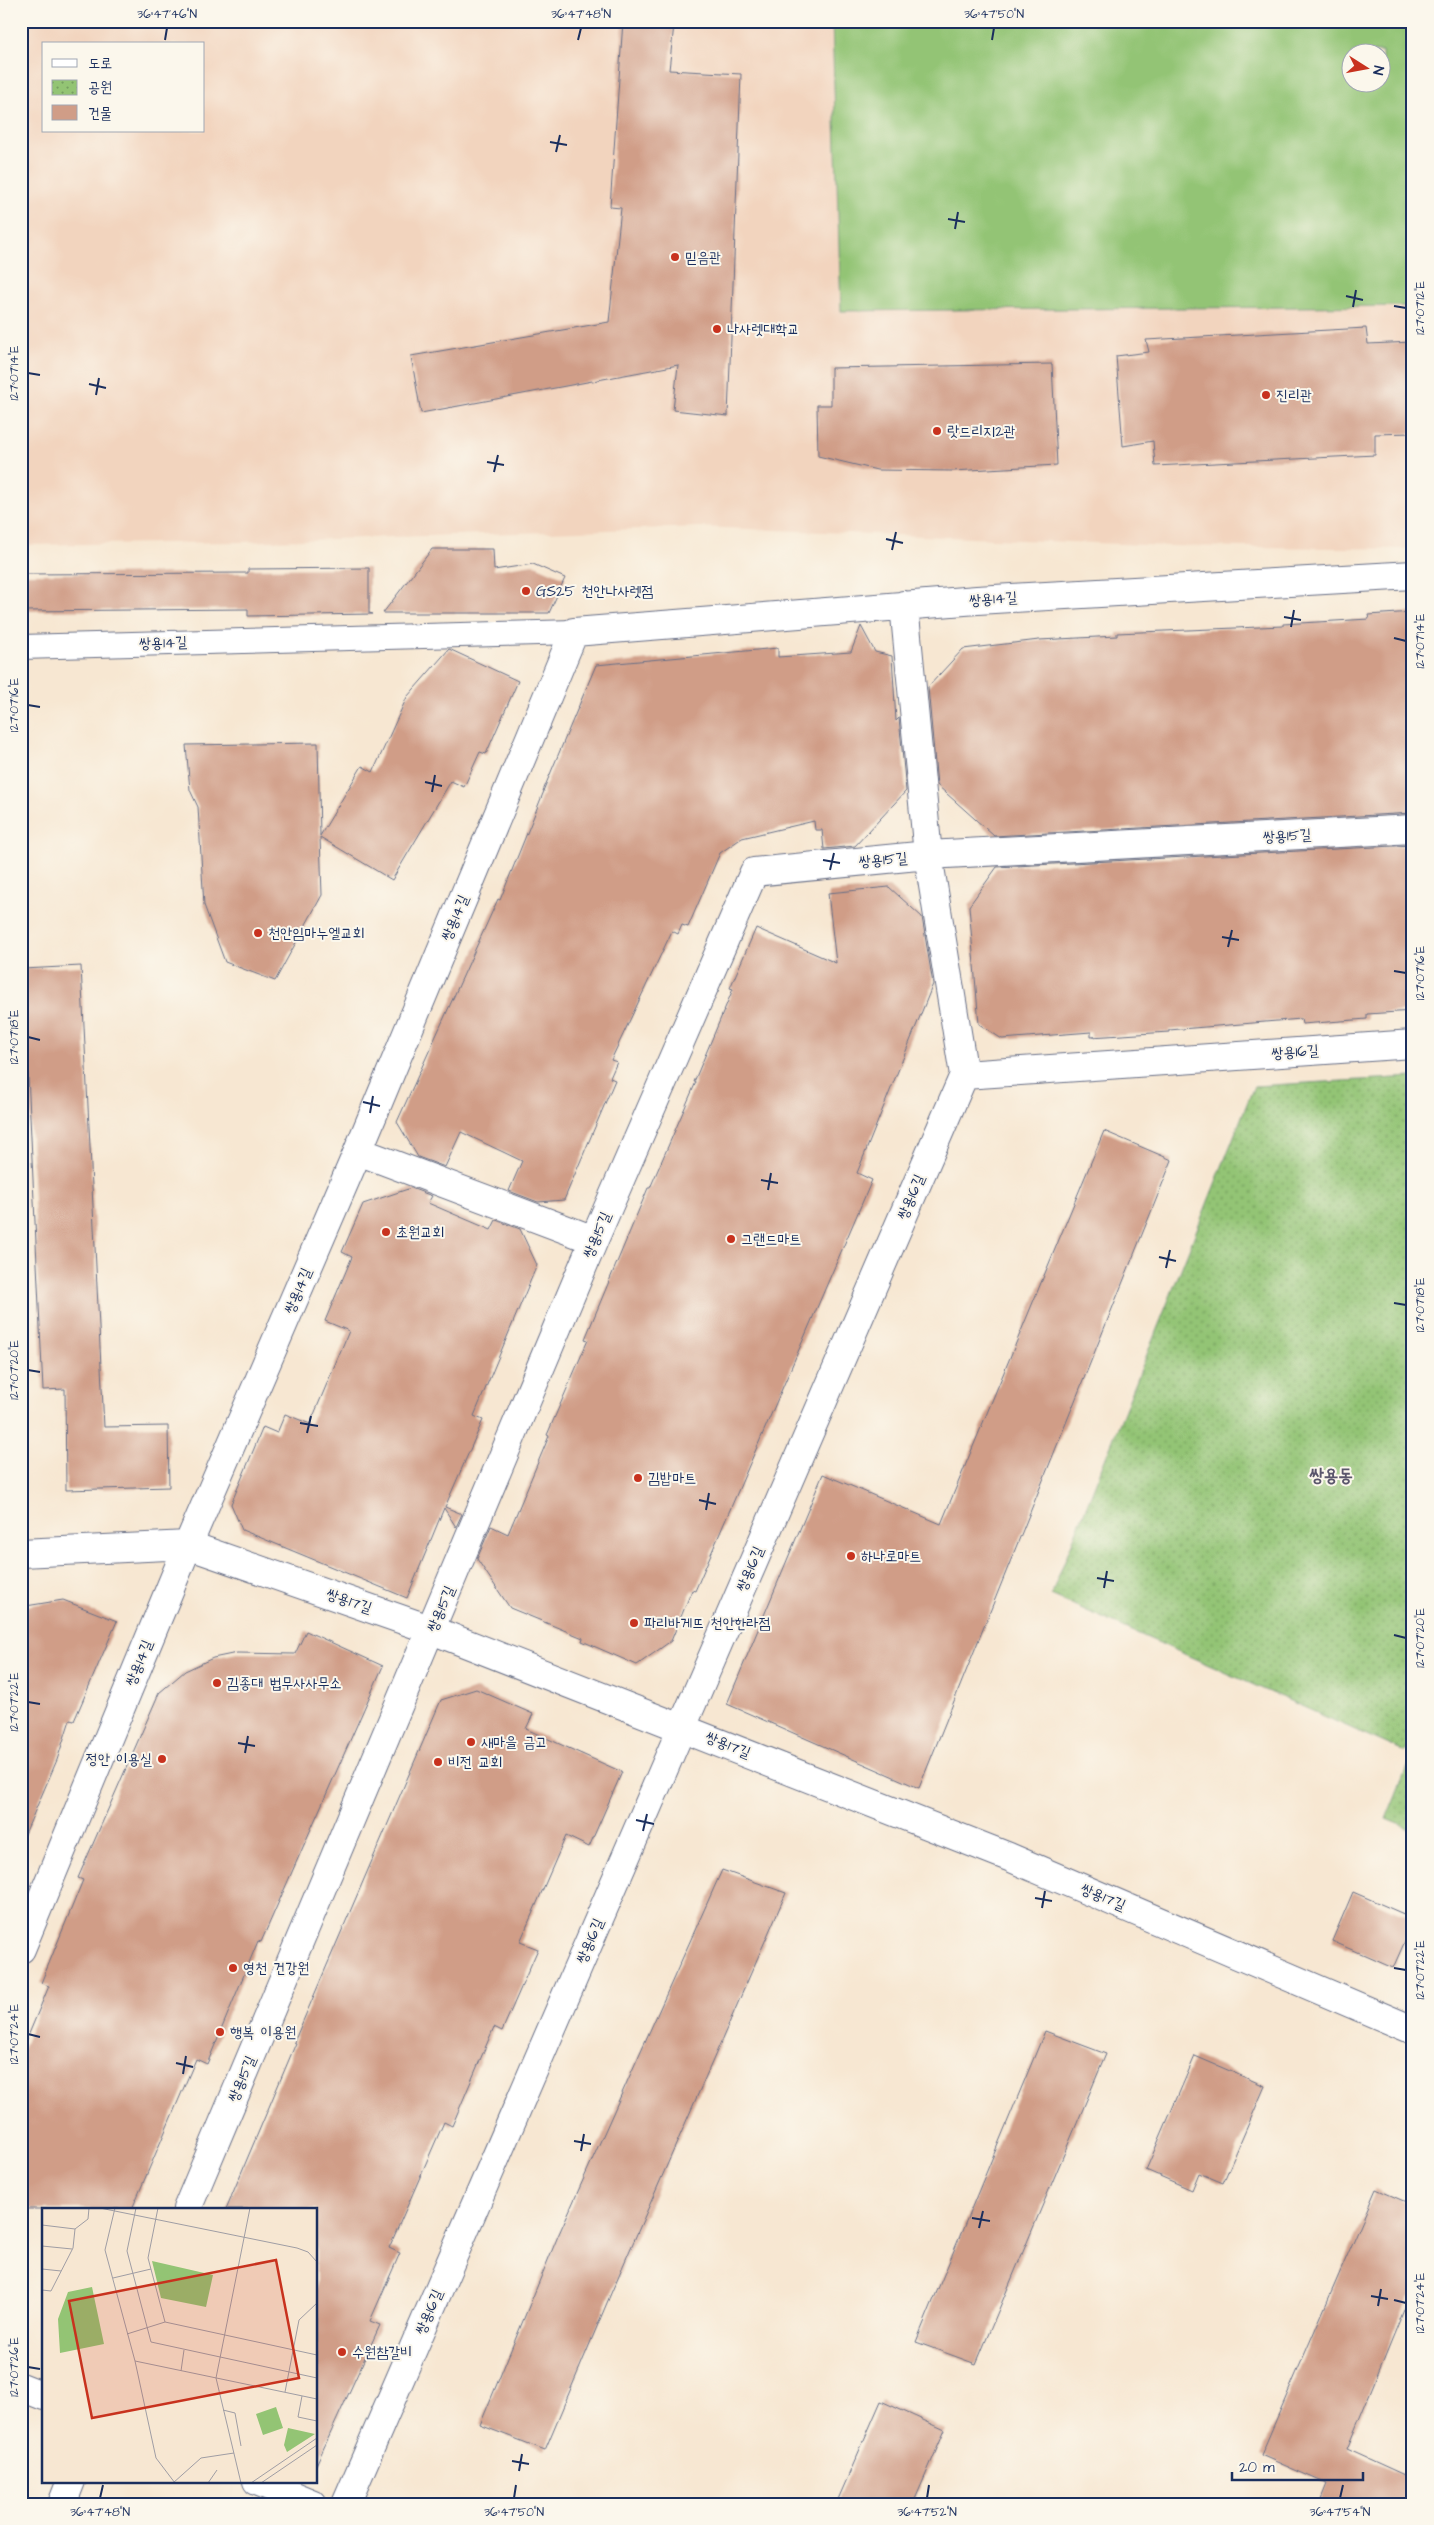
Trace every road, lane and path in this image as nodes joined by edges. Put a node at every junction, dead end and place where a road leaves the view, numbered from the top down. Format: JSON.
{"nodes":[{"id":1,"x":1413,"y":575,"type":"edge"},
{"id":2,"x":904,"y":606,"type":"junction"},
{"id":3,"x":574,"y":632,"type":"junction"},
{"id":4,"x":21,"y":647,"type":"edge"},
{"id":5,"x":1413,"y":829,"type":"edge"},
{"id":6,"x":928,"y":855,"type":"junction"},
{"id":7,"x":1413,"y":1044,"type":"edge"},
{"id":8,"x":964,"y":1075,"type":"junction"},
{"id":9,"x":358,"y":1151,"type":"junction"},
{"id":10,"x":594,"y":1240,"type":"junction"},
{"id":11,"x":188,"y":1546,"type":"junction"},
{"id":12,"x":21,"y":1553,"type":"edge"},
{"id":13,"x":432,"y":1630,"type":"junction"},
{"id":14,"x":682,"y":1727,"type":"junction"},
{"id":15,"x":21,"y":1949,"type":"edge"},
{"id":16,"x":1413,"y":2030,"type":"edge"},
{"id":17,"x":187,"y":2208,"type":"edge"},
{"id":18,"x":21,"y":2387,"type":"edge"},
{"id":19,"x":42,"y":2395,"type":"edge"},
{"id":20,"x":71,"y":2482,"type":"edge"},
{"id":21,"x":259,"y":2482,"type":"edge"},
{"id":22,"x":62,"y":2504,"type":"edge"},
{"id":23,"x":313,"y":2504,"type":"edge"},
{"id":24,"x":346,"y":2504,"type":"edge"}],
"edges":[{"from":1,"to":2,"type":"street","name":"쌍용14길"},
{"from":2,"to":3,"type":"street","name":"쌍용14길"},
{"from":2,"to":6,"type":"street"},
{"from":3,"to":4,"type":"lane","name":"쌍용14길"},
{"from":3,"to":9,"type":"street","name":"쌍용14길"},
{"from":5,"to":6,"type":"street","name":"쌍용15길"},
{"from":6,"to":8,"type":"street"},
{"from":6,"to":10,"type":"street","name":"쌍용15길"},
{"from":7,"to":8,"type":"street","name":"쌍용16길"},
{"from":8,"to":14,"type":"street","name":"쌍용16길"},
{"from":9,"to":10,"type":"street"},
{"from":9,"to":11,"type":"street","name":"쌍용14길"},
{"from":10,"to":13,"type":"street","name":"쌍용15길"},
{"from":11,"to":12,"type":"street","name":"쌍용17길"},
{"from":11,"to":13,"type":"street","name":"쌍용17길"},
{"from":11,"to":15,"type":"street","name":"쌍용14길"},
{"from":13,"to":14,"type":"street","name":"쌍용17길"},
{"from":13,"to":17,"type":"street","name":"쌍용15길"},
{"from":14,"to":16,"type":"street","name":"쌍용17길"},
{"from":14,"to":24,"type":"street","name":"쌍용16길"},
{"from":18,"to":19,"type":"street"},
{"from":20,"to":22,"type":"street"},
{"from":21,"to":23,"type":"street"}]}
